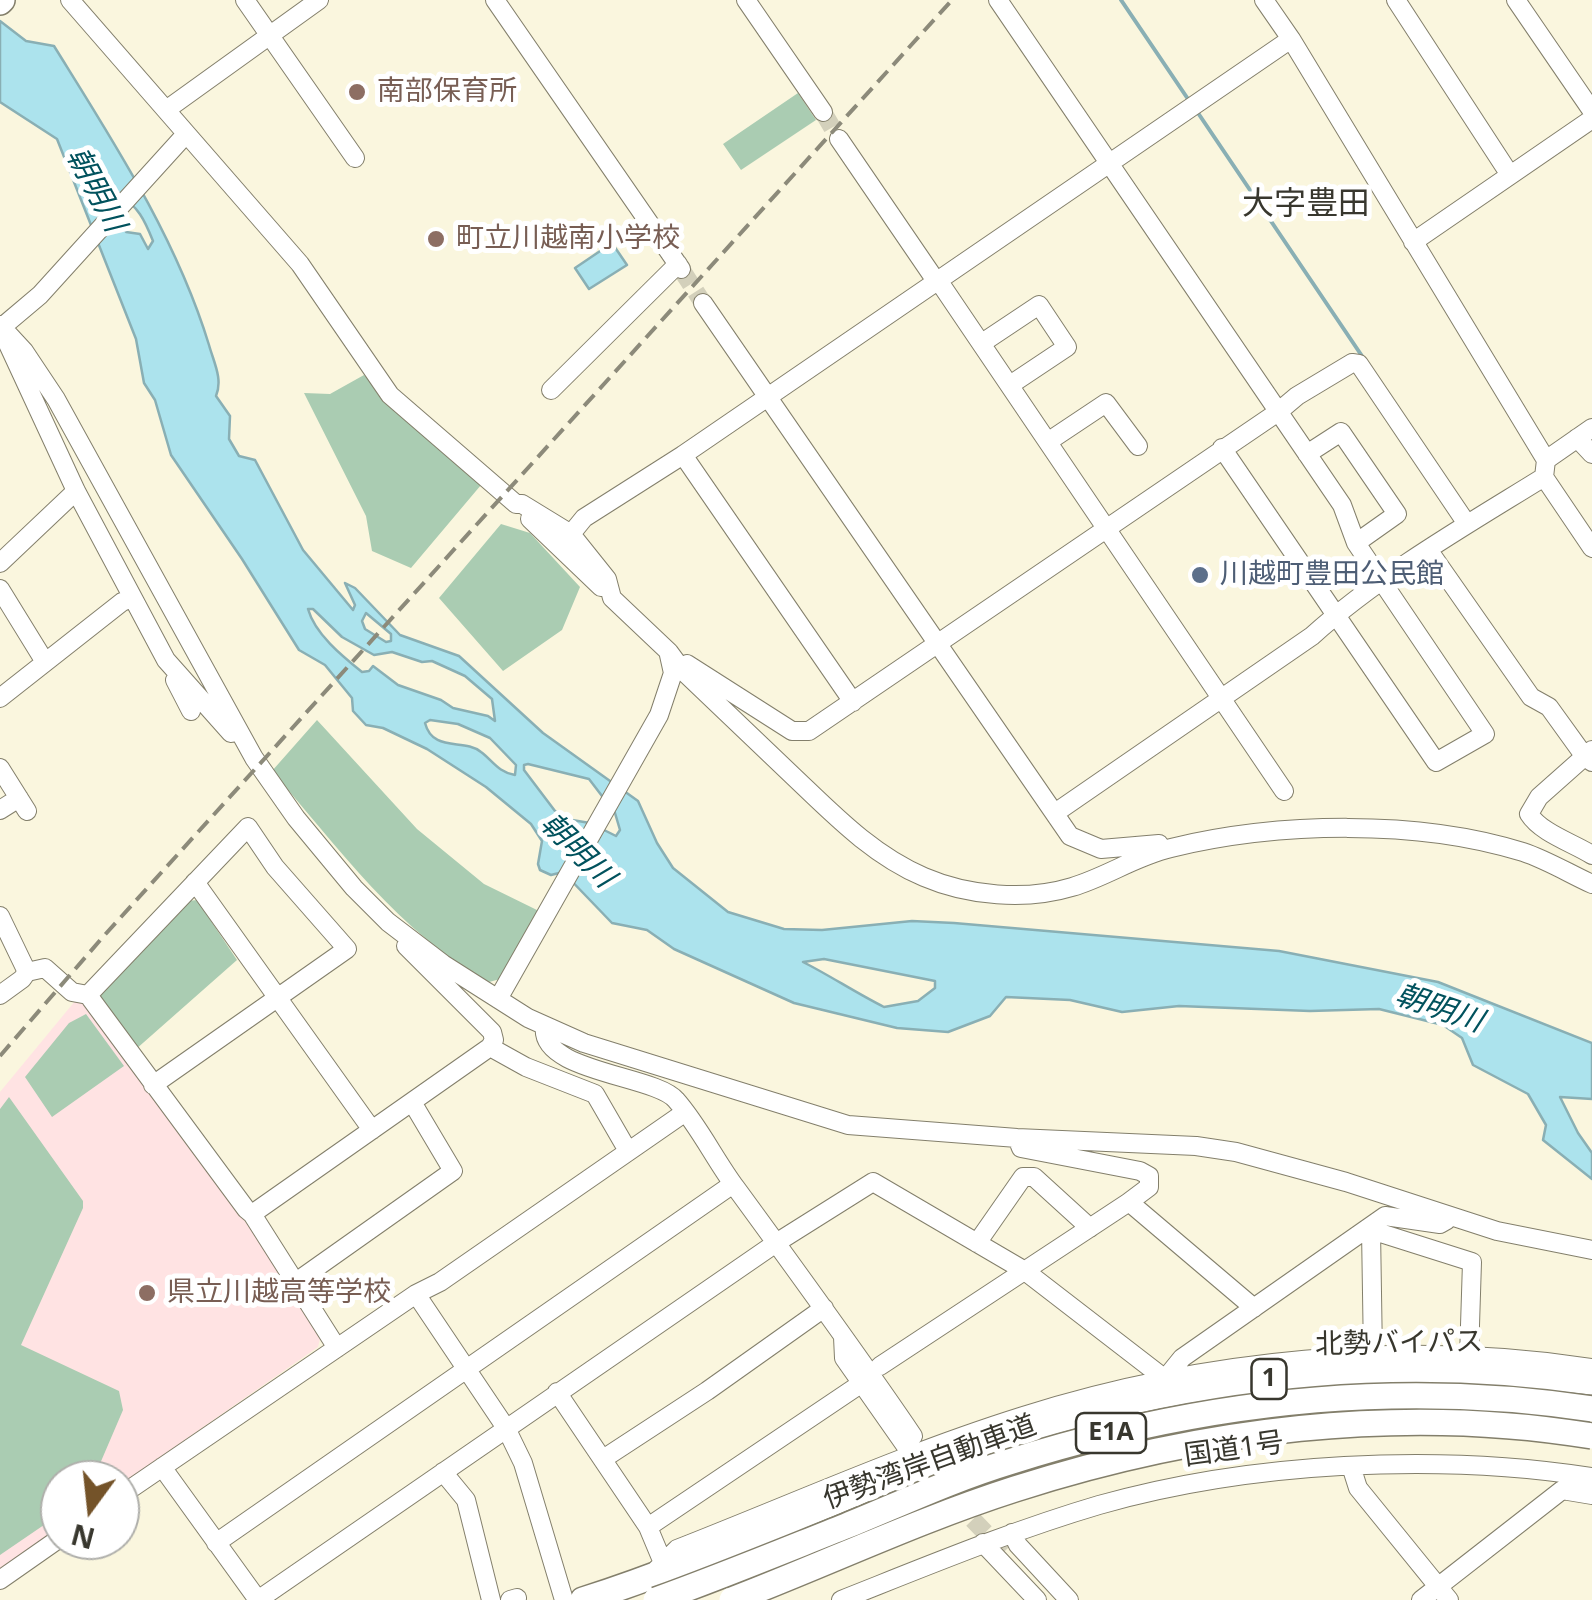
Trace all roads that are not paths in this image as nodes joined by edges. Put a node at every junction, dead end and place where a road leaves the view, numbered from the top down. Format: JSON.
{"nodes":[{"id":1,"x":70,"y":0,"type":"edge"},
{"id":2,"x":245,"y":0,"type":"edge"},
{"id":3,"x":319,"y":0,"type":"edge"},
{"id":4,"x":495,"y":0,"type":"edge"},
{"id":5,"x":746,"y":0,"type":"edge"},
{"id":6,"x":998,"y":0,"type":"edge"},
{"id":7,"x":1264,"y":0,"type":"edge"},
{"id":8,"x":1396,"y":0,"type":"edge"},
{"id":9,"x":1516,"y":0,"type":"edge"},
{"id":10,"x":272,"y":37,"type":"junction"},
{"id":11,"x":1292,"y":38,"type":"junction"},
{"id":12,"x":166,"y":110,"type":"junction"},
{"id":13,"x":823,"y":112,"type":"tunnel mouth"},
{"id":14,"x":1592,"y":115,"type":"edge"},
{"id":15,"x":186,"y":134,"type":"junction"},
{"id":16,"x":840,"y":139,"type":"tunnel mouth"},
{"id":17,"x":355,"y":158,"type":"dead end"},
{"id":18,"x":1109,"y":164,"type":"junction"},
{"id":19,"x":1510,"y":175,"type":"junction"},
{"id":20,"x":1412,"y":242,"type":"junction"},
{"id":21,"x":937,"y":280,"type":"junction"},
{"id":22,"x":703,"y":302,"type":"tunnel mouth"},
{"id":23,"x":1,"y":326,"type":"edge"},
{"id":24,"x":982,"y":343,"type":"junction"},
{"id":25,"x":1010,"y":385,"type":"junction"},
{"id":26,"x":552,"y":390,"type":"dead end"},
{"id":27,"x":769,"y":396,"type":"junction"},
{"id":28,"x":1278,"y":412,"type":"junction"},
{"id":29,"x":1584,"y":433,"type":"edge"},
{"id":30,"x":1048,"y":441,"type":"junction"},
{"id":31,"x":1138,"y":446,"type":"dead end"},
{"id":32,"x":1222,"y":448,"type":"junction"},
{"id":33,"x":1307,"y":454,"type":"junction"},
{"id":34,"x":1592,"y":454,"type":"edge"},
{"id":35,"x":683,"y":455,"type":"junction"},
{"id":36,"x":1545,"y":468,"type":"junction"},
{"id":37,"x":76,"y":492,"type":"junction"},
{"id":38,"x":516,"y":504,"type":"junction"},
{"id":39,"x":1468,"y":524,"type":"junction"},
{"id":40,"x":1107,"y":526,"type":"junction"},
{"id":41,"x":572,"y":534,"type":"junction"},
{"id":42,"x":1356,"y":543,"type":"junction"},
{"id":43,"x":1592,"y":548,"type":"edge"},
{"id":44,"x":1428,"y":551,"type":"junction"},
{"id":45,"x":0,"y":563,"type":"edge"},
{"id":46,"x":1383,"y":582,"type":"junction"},
{"id":47,"x":0,"y":589,"type":"edge"},
{"id":48,"x":132,"y":598,"type":"junction"},
{"id":49,"x":612,"y":598,"type":"junction"},
{"id":50,"x":1335,"y":616,"type":"junction"},
{"id":51,"x":938,"y":642,"type":"junction"},
{"id":52,"x":668,"y":652,"type":"junction"},
{"id":53,"x":166,"y":660,"type":"junction"},
{"id":54,"x":46,"y":662,"type":"junction"},
{"id":55,"x":1220,"y":697,"type":"junction"},
{"id":56,"x":0,"y":698,"type":"edge"},
{"id":57,"x":853,"y":702,"type":"junction"},
{"id":58,"x":191,"y":711,"type":"dead end"},
{"id":59,"x":244,"y":740,"type":"junction"},
{"id":60,"x":1590,"y":756,"type":"edge"},
{"id":61,"x":0,"y":768,"type":"edge"},
{"id":62,"x":1284,"y":791,"type":"dead end"},
{"id":63,"x":0,"y":810,"type":"edge"},
{"id":64,"x":1055,"y":813,"type":"junction"},
{"id":65,"x":1171,"y":848,"type":"junction"},
{"id":66,"x":1592,"y":855,"type":"edge"},
{"id":67,"x":195,"y":882,"type":"junction"},
{"id":68,"x":1592,"y":884,"type":"edge"},
{"id":69,"x":0,"y":916,"type":"edge"},
{"id":70,"x":406,"y":936,"type":"junction"},
{"id":71,"x":26,"y":972,"type":"junction"},
{"id":72,"x":0,"y":995,"type":"edge"},
{"id":73,"x":88,"y":995,"type":"junction"},
{"id":74,"x":278,"y":998,"type":"junction"},
{"id":75,"x":498,"y":999,"type":"junction"},
{"id":76,"x":545,"y":1026,"type":"junction"},
{"id":77,"x":490,"y":1047,"type":"junction"},
{"id":78,"x":153,"y":1085,"type":"junction"},
{"id":79,"x":412,"y":1102,"type":"junction"},
{"id":80,"x":684,"y":1113,"type":"junction"},
{"id":81,"x":372,"y":1130,"type":"junction"},
{"id":82,"x":1017,"y":1138,"type":"junction"},
{"id":83,"x":628,"y":1151,"type":"junction"},
{"id":84,"x":733,"y":1184,"type":"junction"},
{"id":85,"x":1129,"y":1202,"type":"junction"},
{"id":86,"x":252,"y":1214,"type":"junction"},
{"id":87,"x":1452,"y":1218,"type":"junction"},
{"id":88,"x":1090,"y":1228,"type":"junction"},
{"id":89,"x":1371,"y":1230,"type":"junction"},
{"id":90,"x":776,"y":1243,"type":"junction"},
{"id":91,"x":978,"y":1243,"type":"junction"},
{"id":92,"x":1592,"y":1250,"type":"edge"},
{"id":93,"x":1025,"y":1271,"type":"junction"},
{"id":94,"x":296,"y":1282,"type":"junction"},
{"id":95,"x":416,"y":1294,"type":"junction"},
{"id":96,"x":824,"y":1308,"type":"junction"},
{"id":97,"x":1254,"y":1308,"type":"junction"},
{"id":98,"x":844,"y":1335,"type":"junction"},
{"id":99,"x":337,"y":1348,"type":"junction"},
{"id":100,"x":1373,"y":1356,"type":"junction"},
{"id":101,"x":1476,"y":1364,"type":"junction"},
{"id":102,"x":880,"y":1366,"type":"junction"},
{"id":103,"x":464,"y":1368,"type":"junction"},
{"id":104,"x":1592,"y":1368,"type":"edge"},
{"id":105,"x":1164,"y":1380,"type":"junction"},
{"id":106,"x":1592,"y":1382,"type":"edge"},
{"id":107,"x":862,"y":1384,"type":"junction"},
{"id":108,"x":557,"y":1392,"type":"junction"},
{"id":109,"x":1592,"y":1409,"type":"edge"},
{"id":110,"x":506,"y":1428,"type":"junction"},
{"id":111,"x":914,"y":1436,"type":"dead end"},
{"id":112,"x":1592,"y":1436,"type":"edge"},
{"id":113,"x":935,"y":1446,"type":"junction"},
{"id":114,"x":912,"y":1456,"type":"junction"},
{"id":115,"x":603,"y":1458,"type":"junction"},
{"id":116,"x":1351,"y":1466,"type":"junction"},
{"id":117,"x":162,"y":1467,"type":"junction"},
{"id":118,"x":443,"y":1472,"type":"junction"},
{"id":119,"x":1592,"y":1477,"type":"edge"},
{"id":120,"x":140,"y":1482,"type":"edge"},
{"id":121,"x":1592,"y":1494,"type":"edge"},
{"id":122,"x":648,"y":1527,"type":"junction"},
{"id":123,"x":1012,"y":1532,"type":"junction"},
{"id":124,"x":216,"y":1543,"type":"junction"},
{"id":125,"x":983,"y":1543,"type":"junction"},
{"id":126,"x":40,"y":1552,"type":"edge"},
{"id":127,"x":1006,"y":1554,"type":"tunnel mouth"},
{"id":128,"x":658,"y":1579,"type":"edge"},
{"id":129,"x":0,"y":1580,"type":"edge"},
{"id":130,"x":1443,"y":1593,"type":"edge"},
{"id":131,"x":258,"y":1600,"type":"edge"},
{"id":132,"x":491,"y":1600,"type":"edge"},
{"id":133,"x":564,"y":1600,"type":"edge"},
{"id":134,"x":583,"y":1600,"type":"edge"},
{"id":135,"x":709,"y":1600,"type":"edge"},
{"id":136,"x":732,"y":1600,"type":"edge"},
{"id":137,"x":841,"y":1600,"type":"edge"},
{"id":138,"x":1037,"y":1600,"type":"edge"},
{"id":139,"x":1053,"y":1600,"type":"edge"},
{"id":140,"x":1069,"y":1600,"type":"edge"},
{"id":141,"x":1420,"y":1600,"type":"edge"}],
"edges":[{"from":1,"to":12,"type":"street"},
{"from":2,"to":10,"type":"street"},
{"from":3,"to":10,"type":"street"},
{"from":4,"to":26,"type":"street"},
{"from":5,"to":13,"type":"street"},
{"from":6,"to":18,"type":"street"},
{"from":7,"to":11,"type":"street"},
{"from":8,"to":19,"type":"street"},
{"from":9,"to":14,"type":"street"},
{"from":10,"to":12,"type":"street"},
{"from":10,"to":17,"type":"street"},
{"from":11,"to":18,"type":"street"},
{"from":11,"to":20,"type":"street"},
{"from":12,"to":15,"type":"street"},
{"from":14,"to":19,"type":"street"},
{"from":15,"to":23,"type":"street"},
{"from":15,"to":38,"type":"street"},
{"from":16,"to":21,"type":"street"},
{"from":18,"to":21,"type":"street"},
{"from":18,"to":28,"type":"street"},
{"from":19,"to":20,"type":"street"},
{"from":20,"to":36,"type":"street"},
{"from":21,"to":24,"type":"street"},
{"from":21,"to":27,"type":"street"},
{"from":22,"to":27,"type":"street"},
{"from":23,"to":37,"type":"street"},
{"from":23,"to":59,"type":"street"},
{"from":24,"to":25,"type":"street"},
{"from":24,"to":25,"type":"street"},
{"from":25,"to":30,"type":"street"},
{"from":27,"to":35,"type":"street"},
{"from":27,"to":51,"type":"street"},
{"from":28,"to":32,"type":"street"},
{"from":28,"to":33,"type":"street"},
{"from":28,"to":39,"type":"street"},
{"from":29,"to":34,"type":"street"},
{"from":29,"to":36,"type":"street"},
{"from":30,"to":31,"type":"street"},
{"from":30,"to":40,"type":"street"},
{"from":32,"to":40,"type":"street"},
{"from":32,"to":50,"type":"street"},
{"from":33,"to":42,"type":"street"},
{"from":33,"to":42,"type":"street"},
{"from":35,"to":41,"type":"street"},
{"from":35,"to":57,"type":"street"},
{"from":36,"to":39,"type":"street"},
{"from":36,"to":43,"type":"street"},
{"from":37,"to":45,"type":"street"},
{"from":37,"to":48,"type":"street"},
{"from":38,"to":41,"type":"street"},
{"from":38,"to":49,"type":"street"},
{"from":39,"to":44,"type":"street"},
{"from":40,"to":51,"type":"street"},
{"from":40,"to":55,"type":"street"},
{"from":41,"to":49,"type":"street"},
{"from":42,"to":46,"type":"street"},
{"from":44,"to":46,"type":"street"},
{"from":44,"to":60,"type":"street"},
{"from":46,"to":50,"type":"street"},
{"from":46,"to":50,"type":"street"},
{"from":47,"to":54,"type":"street"},
{"from":48,"to":53,"type":"street"},
{"from":48,"to":54,"type":"street"},
{"from":49,"to":52,"type":"street"},
{"from":50,"to":55,"type":"street"},
{"from":51,"to":57,"type":"street"},
{"from":51,"to":64,"type":"street"},
{"from":52,"to":57,"type":"street"},
{"from":52,"to":65,"type":"street"},
{"from":52,"to":75,"type":"street"},
{"from":53,"to":58,"type":"street"},
{"from":53,"to":59,"type":"street"},
{"from":54,"to":56,"type":"street"},
{"from":55,"to":62,"type":"street"},
{"from":55,"to":64,"type":"street"},
{"from":59,"to":70,"type":"street"},
{"from":60,"to":66,"type":"street"},
{"from":61,"to":63,"type":"street"},
{"from":64,"to":65,"type":"street"},
{"from":65,"to":68,"type":"street"},
{"from":67,"to":73,"type":"street"},
{"from":67,"to":74,"type":"street"},
{"from":67,"to":74,"type":"street"},
{"from":69,"to":71,"type":"street"},
{"from":70,"to":75,"type":"street"},
{"from":70,"to":77,"type":"street"},
{"from":71,"to":72,"type":"street"},
{"from":71,"to":73,"type":"street"},
{"from":73,"to":78,"type":"street"},
{"from":74,"to":78,"type":"street"},
{"from":74,"to":81,"type":"street"},
{"from":75,"to":76,"type":"street"},
{"from":76,"to":80,"type":"street"},
{"from":76,"to":82,"type":"street"},
{"from":77,"to":79,"type":"street"},
{"from":77,"to":83,"type":"street"},
{"from":78,"to":86,"type":"street"},
{"from":79,"to":81,"type":"street"},
{"from":79,"to":94,"type":"street"},
{"from":80,"to":83,"type":"street"},
{"from":80,"to":84,"type":"street"},
{"from":81,"to":86,"type":"street"},
{"from":82,"to":85,"type":"street"},
{"from":82,"to":87,"type":"street"},
{"from":83,"to":95,"type":"street"},
{"from":84,"to":90,"type":"street"},
{"from":84,"to":103,"type":"street"},
{"from":85,"to":88,"type":"street"},
{"from":85,"to":97,"type":"street"},
{"from":86,"to":94,"type":"street"},
{"from":87,"to":89,"type":"street"},
{"from":87,"to":92,"type":"street"},
{"from":88,"to":91,"type":"street"},
{"from":88,"to":93,"type":"street"},
{"from":89,"to":97,"type":"street"},
{"from":89,"to":100,"type":"street"},
{"from":89,"to":101,"type":"street"},
{"from":90,"to":91,"type":"street"},
{"from":90,"to":96,"type":"street"},
{"from":90,"to":108,"type":"street"},
{"from":91,"to":93,"type":"street"},
{"from":93,"to":102,"type":"street"},
{"from":93,"to":105,"type":"street"},
{"from":94,"to":99,"type":"street"},
{"from":95,"to":99,"type":"street"},
{"from":95,"to":103,"type":"street"},
{"from":96,"to":98,"type":"street"},
{"from":96,"to":115,"type":"street"},
{"from":97,"to":105,"type":"street"},
{"from":98,"to":102,"type":"street"},
{"from":98,"to":107,"type":"street"},
{"from":98,"to":111,"type":"street"},
{"from":99,"to":117,"type":"street"},
{"from":100,"to":101,"type":"street"},
{"from":100,"to":105,"type":"street"},
{"from":101,"to":104,"type":"street"},
{"from":101,"to":106,"type":"highway","name":"北勢バイパス","number":"1"},
{"from":101,"to":128,"type":"highway","name":"北勢バイパス","number":"1"},
{"from":102,"to":113,"type":"street"},
{"from":103,"to":110,"type":"street"},
{"from":103,"to":124,"type":"street"},
{"from":105,"to":113,"type":"street"},
{"from":107,"to":114,"type":"street"},
{"from":107,"to":122,"type":"street"},
{"from":108,"to":110,"type":"street"},
{"from":108,"to":115,"type":"street"},
{"from":109,"to":128,"type":"highway","name":"伊勢湾岸自動車道","number":"E1A","bridge":true},
{"from":110,"to":118,"type":"street"},
{"from":110,"to":133,"type":"street"},
{"from":112,"to":136,"type":"highway","name":"伊勢湾岸自動車道","number":"E1A","bridge":true},
{"from":113,"to":114,"type":"street"},
{"from":114,"to":128,"type":"street"},
{"from":115,"to":122,"type":"street"},
{"from":116,"to":119,"type":"street","name":"国道1号"},
{"from":116,"to":123,"type":"street","name":"国道1号"},
{"from":116,"to":130,"type":"street"},
{"from":117,"to":120,"type":"street"},
{"from":117,"to":124,"type":"street"},
{"from":118,"to":131,"type":"street"},
{"from":118,"to":132,"type":"street"},
{"from":121,"to":130,"type":"street"},
{"from":122,"to":128,"type":"street"},
{"from":123,"to":125,"type":"street","name":"国道1号"},
{"from":123,"to":140,"type":"street"},
{"from":124,"to":131,"type":"street"},
{"from":125,"to":137,"type":"street","name":"国道1号"},
{"from":125,"to":138,"type":"street"},
{"from":126,"to":129,"type":"street"},
{"from":127,"to":139,"type":"street"},
{"from":128,"to":134,"type":"highway","name":"北勢バイパス","number":"1"},
{"from":128,"to":135,"type":"street"},
{"from":130,"to":141,"type":"street"}]}
